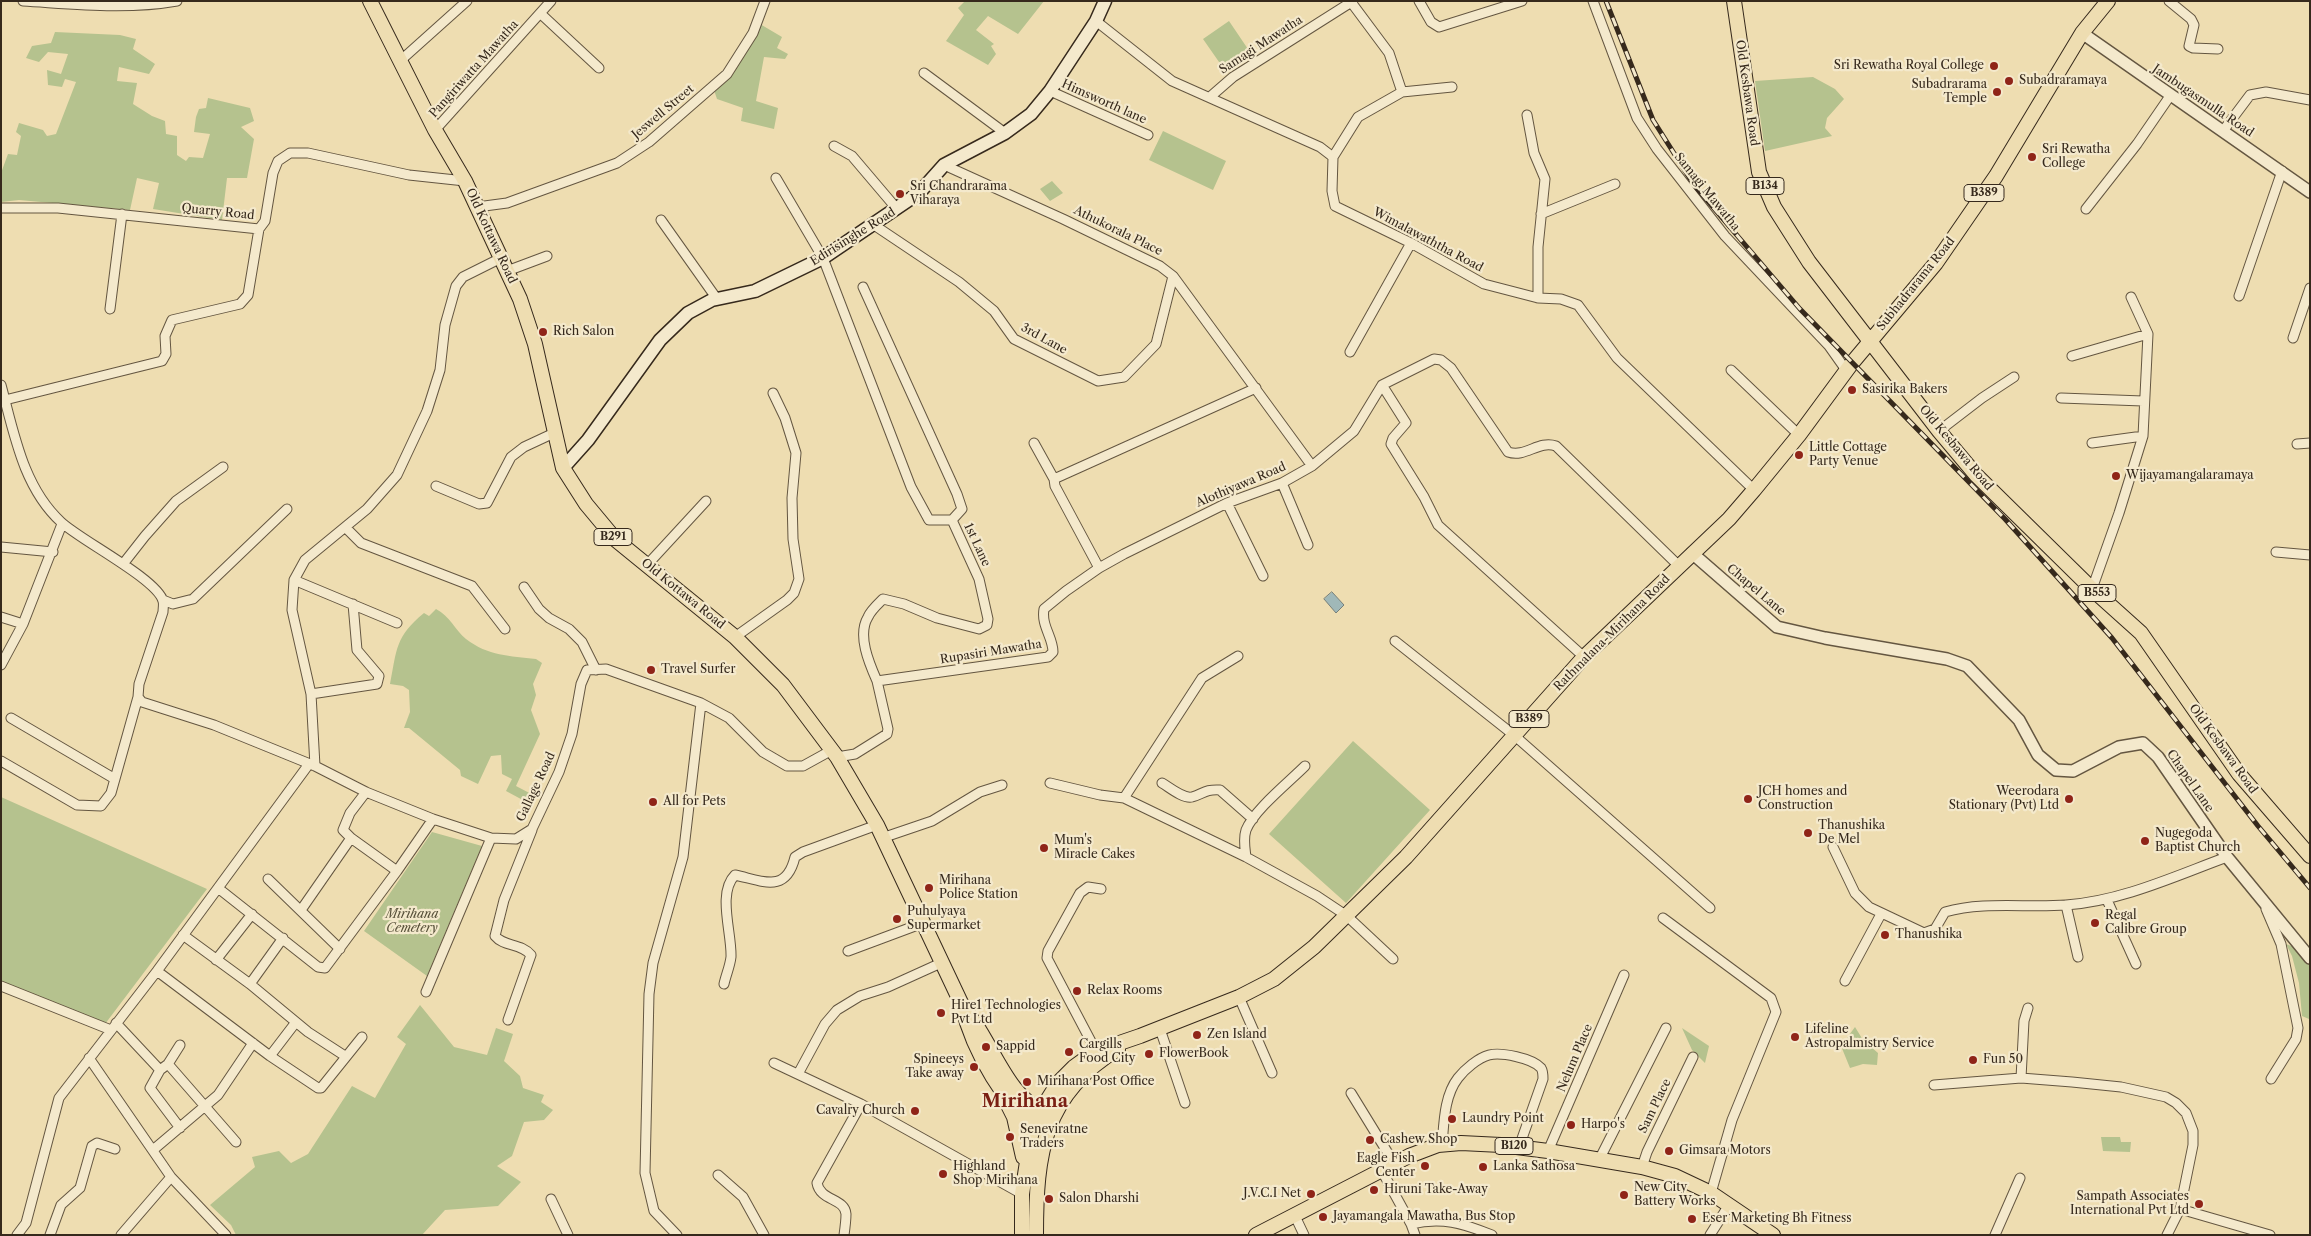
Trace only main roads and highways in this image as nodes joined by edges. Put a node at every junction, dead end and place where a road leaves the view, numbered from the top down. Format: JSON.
{"nodes":[{"id":1,"x":370,"y":1,"type":"edge"},
{"id":2,"x":1104,"y":1,"type":"edge"},
{"id":3,"x":1734,"y":1,"type":"edge"},
{"id":4,"x":2108,"y":1,"type":"edge"},
{"id":5,"x":1870,"y":341,"type":"junction"},
{"id":6,"x":563,"y":468,"type":"junction"},
{"id":7,"x":2310,"y":856,"type":"edge"},
{"id":8,"x":962,"y":1006,"type":"junction"},
{"id":9,"x":1140,"y":1036,"type":"junction"},
{"id":10,"x":1001,"y":1090,"type":"junction"},
{"id":11,"x":1043,"y":1120,"type":"junction"},
{"id":12,"x":1025,"y":1170,"type":"junction"},
{"id":13,"x":1022,"y":1235,"type":"edge"},
{"id":14,"x":1036,"y":1235,"type":"edge"},
{"id":15,"x":1256,"y":1235,"type":"edge"},
{"id":16,"x":1773,"y":1235,"type":"edge"}],
"edges":[{"from":1,"to":6,"type":"main road","name":"Old Kottawa Road","number":"B291"},
{"from":2,"to":6,"type":"main road","name":"Edirisinghe Road"},
{"from":3,"to":5,"type":"main road","name":"Old Kesbawa Road","number":"B134"},
{"from":4,"to":5,"type":"main road","name":"Subhadrarama Road","number":"B389"},
{"from":5,"to":7,"type":"main road","name":"Old Kesbawa Road","number":"B553"},
{"from":5,"to":9,"type":"main road","name":"Rathmalana-Mirihana Road","number":"B389"},
{"from":6,"to":8,"type":"main road","name":"Old Kottawa Road","number":"B291"},
{"from":8,"to":10,"type":"main road","name":"Old Kottawa Road","number":"B291"},
{"from":8,"to":11,"type":"main road","name":"Old Kottawa Road","number":"B291"},
{"from":9,"to":11,"type":"main road","name":"Rathmalana-Mirihana Road","number":"B389"},
{"from":9,"to":11,"type":"main road","name":"Rathmalana-Mirihana Road","number":"B389"},
{"from":10,"to":11,"type":"main road","name":"Old Kottawa Road","number":"B291"},
{"from":10,"to":12,"type":"main road"},
{"from":11,"to":12,"type":"main road"},
{"from":11,"to":14,"type":"main road"},
{"from":12,"to":13,"type":"main road"},
{"from":15,"to":16,"type":"main road","number":"B120"}]}
